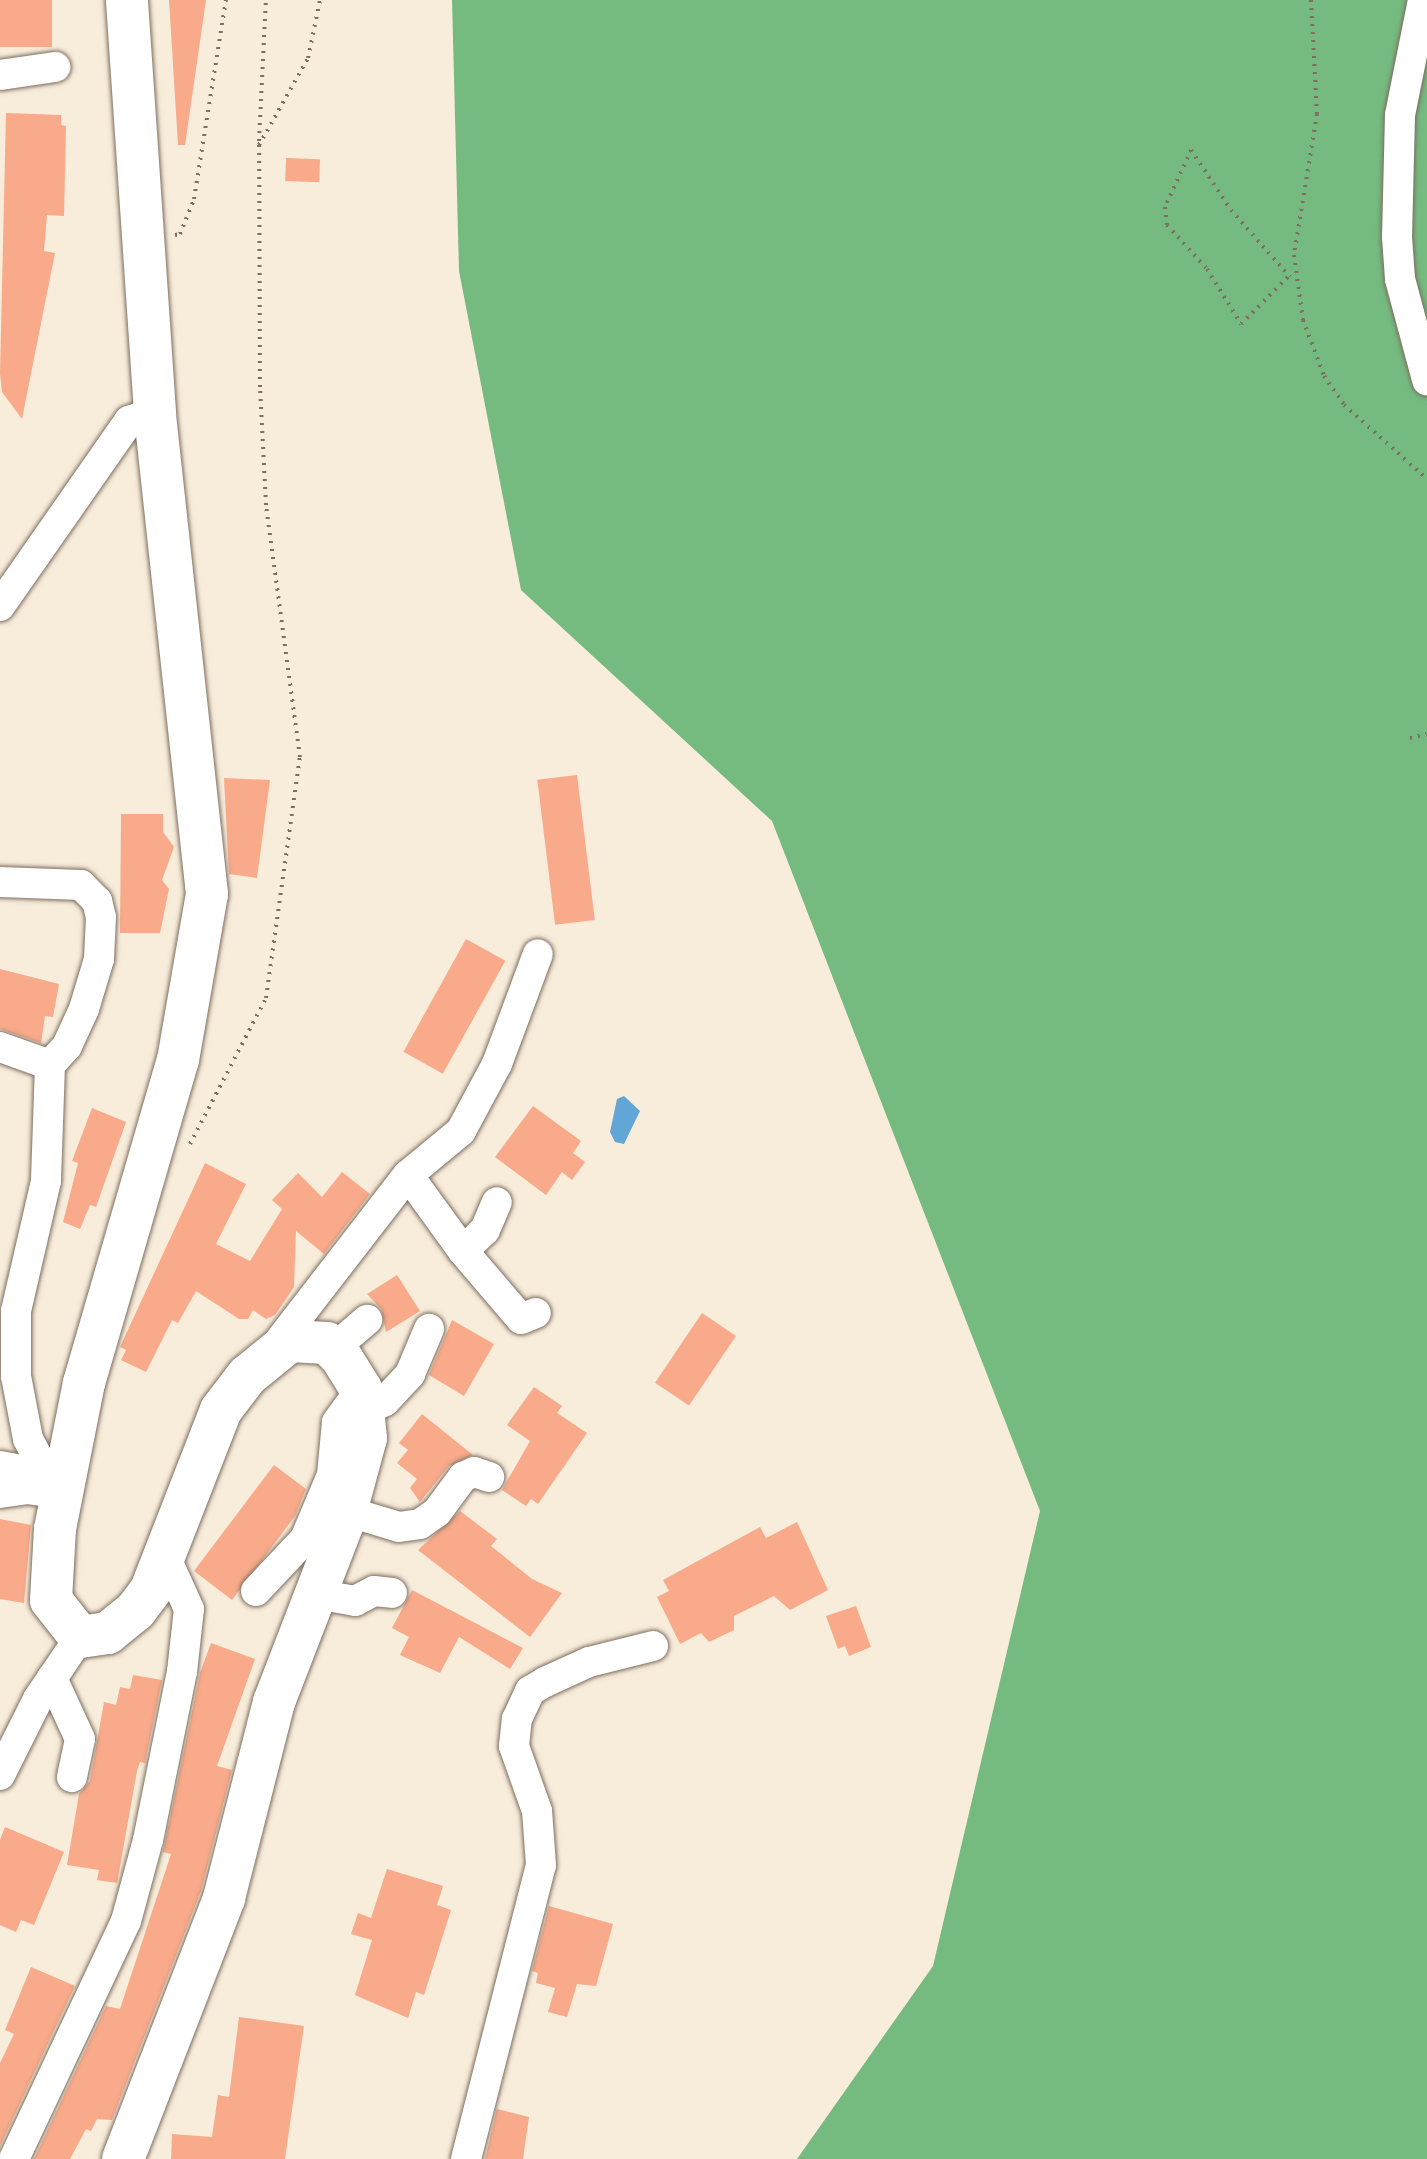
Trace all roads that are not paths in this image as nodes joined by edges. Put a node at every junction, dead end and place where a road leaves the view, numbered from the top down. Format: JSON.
{"nodes":[{"id":1,"x":127,"y":0,"type":"edge"},
{"id":2,"x":1423,"y":0,"type":"edge"},
{"id":3,"x":55,"y":67,"type":"dead end"},
{"id":4,"x":0,"y":75,"type":"edge"},
{"id":5,"x":1427,"y":380,"type":"edge"},
{"id":6,"x":155,"y":412,"type":"junction"},
{"id":7,"x":0,"y":606,"type":"edge"},
{"id":8,"x":0,"y":882,"type":"edge"},
{"id":9,"x":538,"y":954,"type":"dead end"},
{"id":10,"x":0,"y":1047,"type":"edge"},
{"id":11,"x":50,"y":1065,"type":"junction"},
{"id":12,"x":408,"y":1175,"type":"junction"},
{"id":13,"x":497,"y":1202,"type":"dead end"},
{"id":14,"x":463,"y":1251,"type":"junction"},
{"id":15,"x":536,"y":1313,"type":"dead end"},
{"id":16,"x":367,"y":1320,"type":"dead end"},
{"id":17,"x":429,"y":1329,"type":"dead end"},
{"id":18,"x":333,"y":1349,"type":"junction"},
{"id":19,"x":260,"y":1365,"type":"junction"},
{"id":20,"x":363,"y":1400,"type":"junction"},
{"id":21,"x":0,"y":1466,"type":"edge"},
{"id":22,"x":489,"y":1477,"type":"dead end"},
{"id":23,"x":60,"y":1478,"type":"junction"},
{"id":24,"x":0,"y":1493,"type":"edge"},
{"id":25,"x":346,"y":1511,"type":"junction"},
{"id":26,"x":165,"y":1556,"type":"junction"},
{"id":27,"x":256,"y":1591,"type":"dead end"},
{"id":28,"x":392,"y":1593,"type":"dead end"},
{"id":29,"x":316,"y":1594,"type":"junction"},
{"id":30,"x":80,"y":1637,"type":"junction"},
{"id":31,"x":653,"y":1646,"type":"dead end"},
{"id":32,"x":52,"y":1678,"type":"junction"},
{"id":33,"x":0,"y":1775,"type":"edge"},
{"id":34,"x":72,"y":1777,"type":"dead end"},
{"id":35,"x":14,"y":2159,"type":"edge"},
{"id":36,"x":123,"y":2159,"type":"edge"},
{"id":37,"x":466,"y":2159,"type":"edge"}],
"edges":[{"from":1,"to":6,"type":"street"},
{"from":2,"to":5,"type":"street"},
{"from":3,"to":4,"type":"street"},
{"from":6,"to":7,"type":"street"},
{"from":6,"to":23,"type":"street"},
{"from":8,"to":11,"type":"street"},
{"from":9,"to":12,"type":"street"},
{"from":10,"to":11,"type":"street"},
{"from":11,"to":23,"type":"street"},
{"from":12,"to":14,"type":"street"},
{"from":12,"to":19,"type":"street"},
{"from":13,"to":14,"type":"street"},
{"from":14,"to":15,"type":"street"},
{"from":16,"to":18,"type":"street"},
{"from":17,"to":20,"type":"street"},
{"from":18,"to":19,"type":"street"},
{"from":18,"to":20,"type":"street"},
{"from":19,"to":26,"type":"street"},
{"from":20,"to":25,"type":"street"},
{"from":20,"to":27,"type":"street"},
{"from":21,"to":23,"type":"street"},
{"from":22,"to":25,"type":"street"},
{"from":23,"to":24,"type":"street"},
{"from":23,"to":30,"type":"street"},
{"from":25,"to":29,"type":"street"},
{"from":26,"to":30,"type":"street"},
{"from":26,"to":35,"type":"street"},
{"from":28,"to":29,"type":"street"},
{"from":29,"to":36,"type":"street"},
{"from":30,"to":32,"type":"street"},
{"from":31,"to":37,"type":"street"},
{"from":32,"to":33,"type":"street"},
{"from":32,"to":34,"type":"street"}]}
